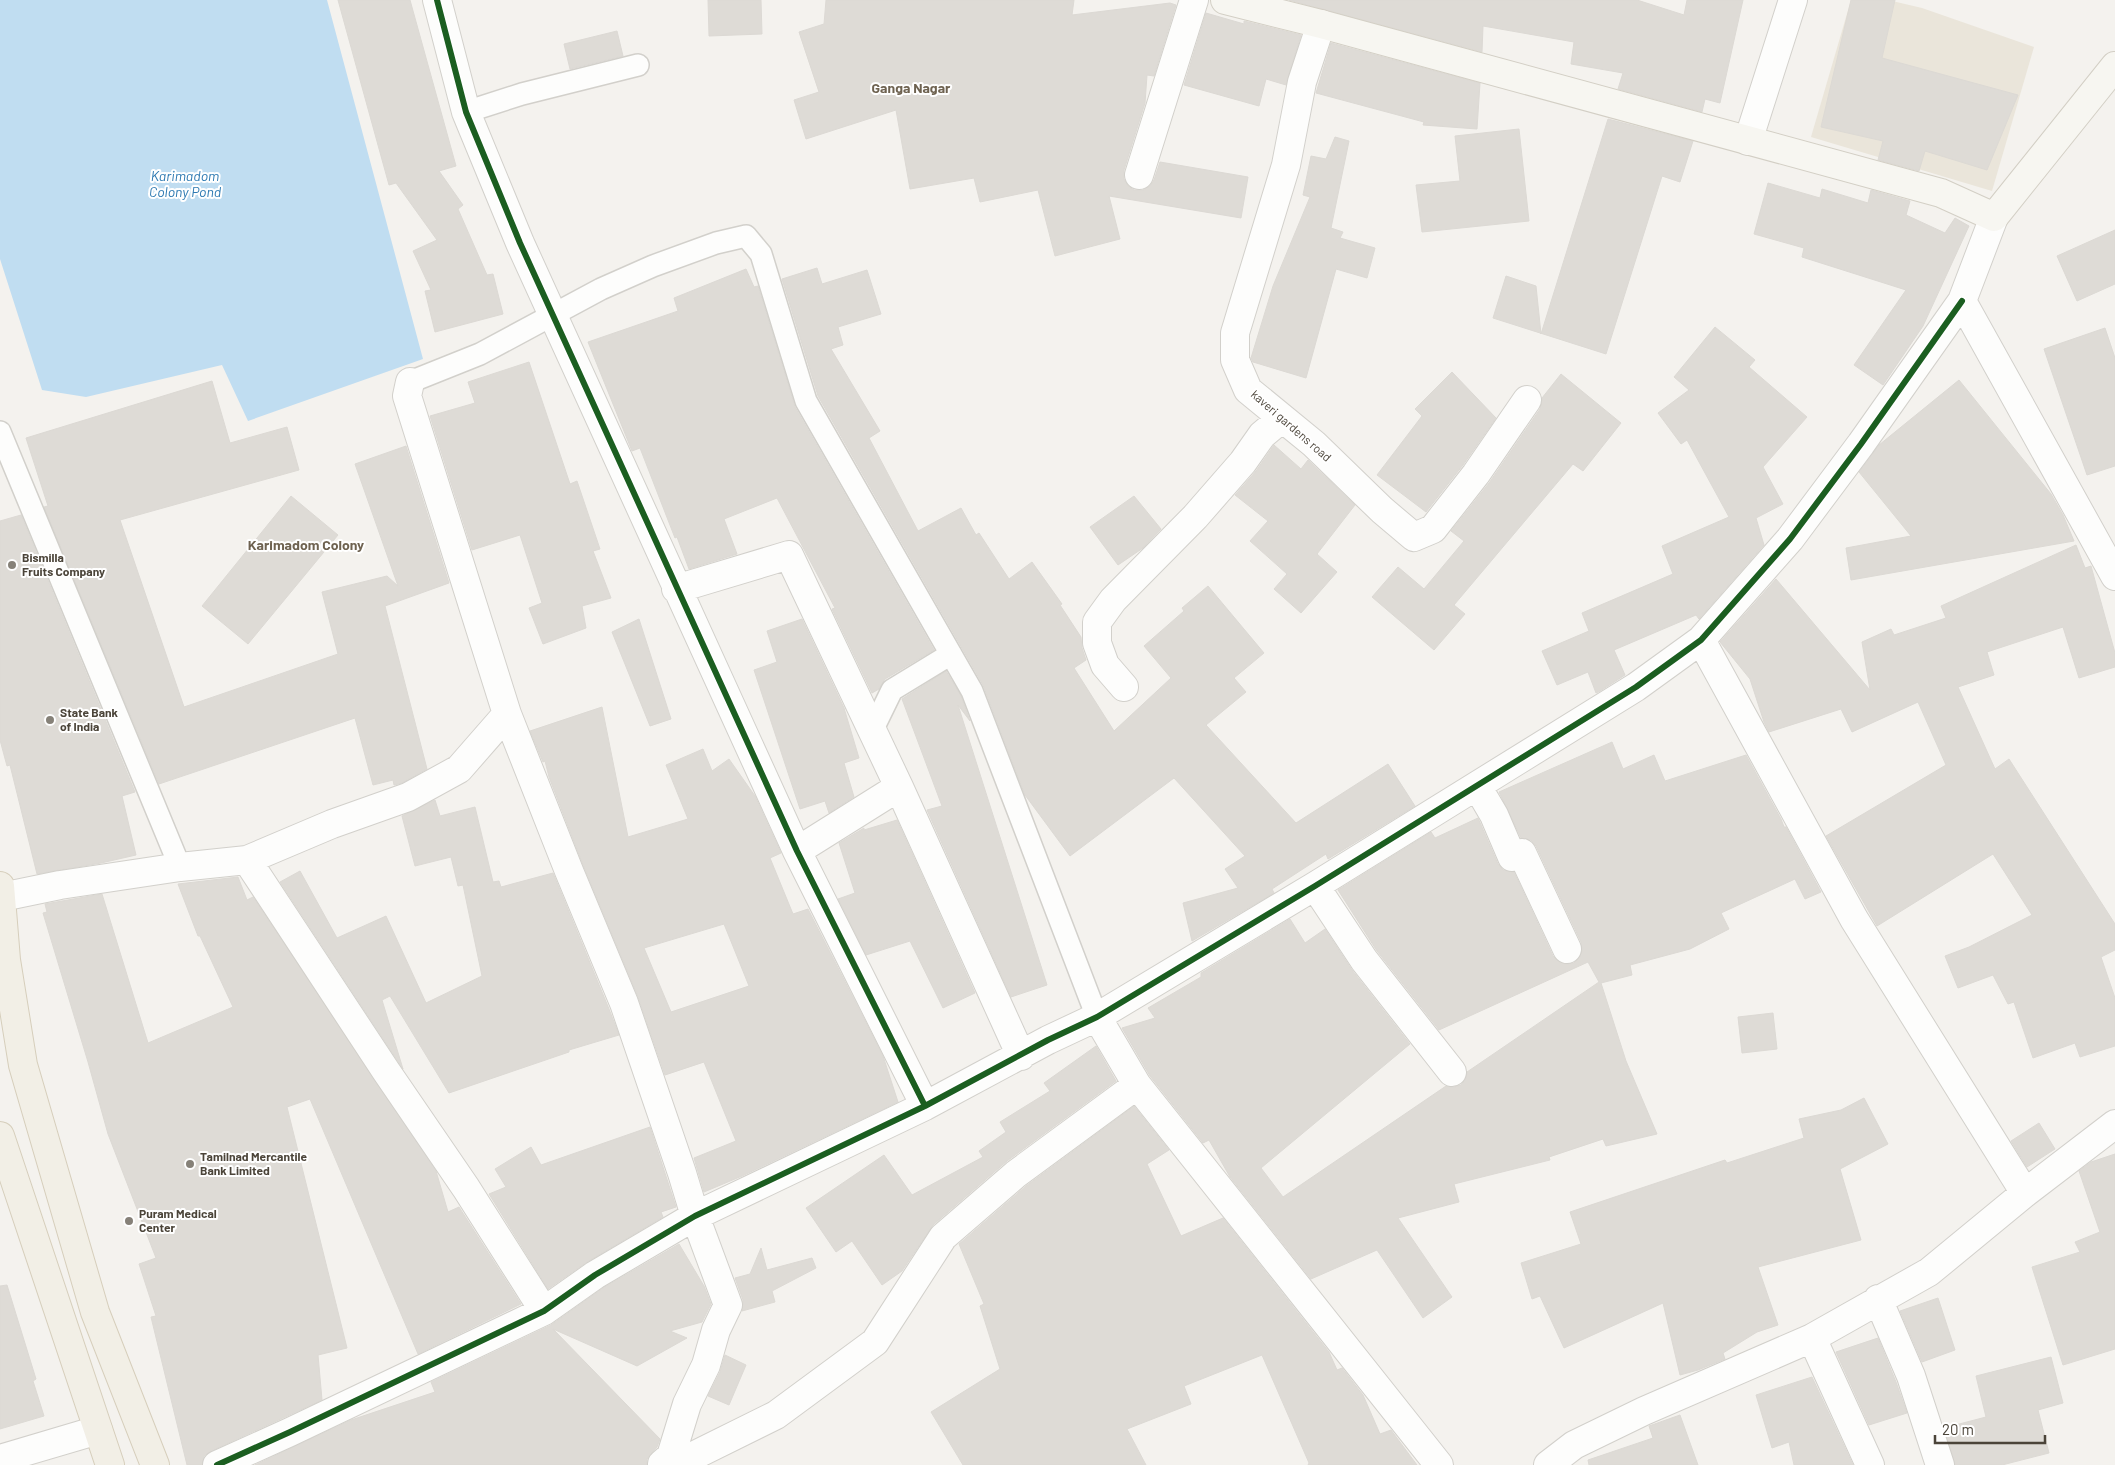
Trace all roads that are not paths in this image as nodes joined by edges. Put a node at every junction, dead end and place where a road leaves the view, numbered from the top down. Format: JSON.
{"nodes":[{"id":1,"x":438,"y":0,"type":"edge"},
{"id":2,"x":1194,"y":0,"type":"edge"},
{"id":3,"x":1225,"y":0,"type":"edge"},
{"id":4,"x":1793,"y":0,"type":"edge"},
{"id":5,"x":1322,"y":24,"type":"junction"},
{"id":6,"x":638,"y":65,"type":"dead end"},
{"id":7,"x":2115,"y":66,"type":"edge"},
{"id":8,"x":466,"y":112,"type":"junction"},
{"id":9,"x":1748,"y":141,"type":"junction"},
{"id":10,"x":1139,"y":175,"type":"dead end"},
{"id":11,"x":1994,"y":217,"type":"junction"},
{"id":12,"x":1962,"y":302,"type":"junction"},
{"id":13,"x":553,"y":314,"type":"junction"},
{"id":14,"x":410,"y":382,"type":"joint"},
{"id":15,"x":1527,"y":400,"type":"dead end"},
{"id":16,"x":1281,"y":419,"type":"junction"},
{"id":17,"x":0,"y":432,"type":"edge"},
{"id":18,"x":2115,"y":576,"type":"edge"},
{"id":19,"x":676,"y":589,"type":"junction"},
{"id":20,"x":1701,"y":640,"type":"junction"},
{"id":21,"x":951,"y":654,"type":"junction"},
{"id":22,"x":1124,"y":687,"type":"dead end"},
{"id":23,"x":507,"y":714,"type":"junction"},
{"id":24,"x":872,"y":731,"type":"junction"},
{"id":25,"x":1477,"y":786,"type":"junction"},
{"id":26,"x":898,"y":787,"type":"junction"},
{"id":27,"x":797,"y":851,"type":"junction"},
{"id":28,"x":247,"y":860,"type":"junction"},
{"id":29,"x":180,"y":867,"type":"junction"},
{"id":30,"x":1315,"y":886,"type":"junction"},
{"id":31,"x":1,"y":892,"type":"edge"},
{"id":32,"x":1566,"y":949,"type":"dead end"},
{"id":33,"x":1097,"y":1017,"type":"junction"},
{"id":34,"x":1021,"y":1056,"type":"junction"},
{"id":35,"x":12,"y":1062,"type":"edge"},
{"id":36,"x":1452,"y":1072,"type":"dead end"},
{"id":37,"x":1137,"y":1085,"type":"junction"},
{"id":38,"x":925,"y":1106,"type":"junction"},
{"id":39,"x":2115,"y":1124,"type":"edge"},
{"id":40,"x":0,"y":1136,"type":"edge"},
{"id":41,"x":2025,"y":1193,"type":"junction"},
{"id":42,"x":695,"y":1216,"type":"junction"},
{"id":43,"x":1878,"y":1299,"type":"junction"},
{"id":44,"x":544,"y":1311,"type":"junction"},
{"id":45,"x":1812,"y":1338,"type":"junction"},
{"id":46,"x":98,"y":1430,"type":"junction"},
{"id":47,"x":0,"y":1459,"type":"edge"},
{"id":48,"x":671,"y":1462,"type":"edge"},
{"id":49,"x":110,"y":1465,"type":"edge"},
{"id":50,"x":155,"y":1465,"type":"edge"},
{"id":51,"x":216,"y":1465,"type":"edge"},
{"id":52,"x":1439,"y":1465,"type":"edge"},
{"id":53,"x":1548,"y":1465,"type":"edge"},
{"id":54,"x":1870,"y":1465,"type":"edge"},
{"id":55,"x":1940,"y":1465,"type":"edge"}],
"edges":[{"from":1,"to":8,"type":"street"},
{"from":2,"to":10,"type":"street"},
{"from":3,"to":5,"type":"street"},
{"from":4,"to":9,"type":"street"},
{"from":5,"to":9,"type":"street"},
{"from":5,"to":16,"type":"street","name":"kaveri gardens road"},
{"from":6,"to":8,"type":"lane"},
{"from":7,"to":11,"type":"street"},
{"from":8,"to":13,"type":"street"},
{"from":9,"to":11,"type":"street"},
{"from":11,"to":12,"type":"street"},
{"from":12,"to":18,"type":"street"},
{"from":12,"to":20,"type":"street"},
{"from":13,"to":14,"type":"lane"},
{"from":13,"to":19,"type":"street"},
{"from":13,"to":21,"type":"lane"},
{"from":14,"to":23,"type":"street"},
{"from":15,"to":16,"type":"street","name":"kaveri gardens road"},
{"from":16,"to":22,"type":"street"},
{"from":17,"to":29,"type":"lane"},
{"from":19,"to":24,"type":"street"},
{"from":19,"to":27,"type":"street"},
{"from":20,"to":25,"type":"street"},
{"from":20,"to":41,"type":"street"},
{"from":21,"to":24,"type":"lane"},
{"from":21,"to":33,"type":"lane"},
{"from":23,"to":28,"type":"street"},
{"from":23,"to":42,"type":"street"},
{"from":24,"to":26,"type":"street"},
{"from":25,"to":30,"type":"street"},
{"from":25,"to":32,"type":"street"},
{"from":26,"to":27,"type":"street"},
{"from":26,"to":34,"type":"street"},
{"from":27,"to":38,"type":"street"},
{"from":28,"to":29,"type":"street"},
{"from":28,"to":44,"type":"street"},
{"from":29,"to":31,"type":"street"},
{"from":30,"to":33,"type":"street"},
{"from":30,"to":36,"type":"street"},
{"from":31,"to":35,"type":"main road"},
{"from":33,"to":34,"type":"street"},
{"from":33,"to":37,"type":"street"},
{"from":34,"to":38,"type":"street"},
{"from":35,"to":50,"type":"main road"},
{"from":37,"to":48,"type":"street"},
{"from":37,"to":52,"type":"street"},
{"from":38,"to":42,"type":"street"},
{"from":39,"to":41,"type":"street"},
{"from":40,"to":46,"type":"main road"},
{"from":41,"to":43,"type":"street"},
{"from":42,"to":44,"type":"street"},
{"from":42,"to":48,"type":"street"},
{"from":43,"to":45,"type":"street"},
{"from":43,"to":55,"type":"street"},
{"from":44,"to":51,"type":"street"},
{"from":45,"to":53,"type":"street"},
{"from":45,"to":54,"type":"street"},
{"from":46,"to":47,"type":"street"},
{"from":46,"to":49,"type":"main road"}]}
